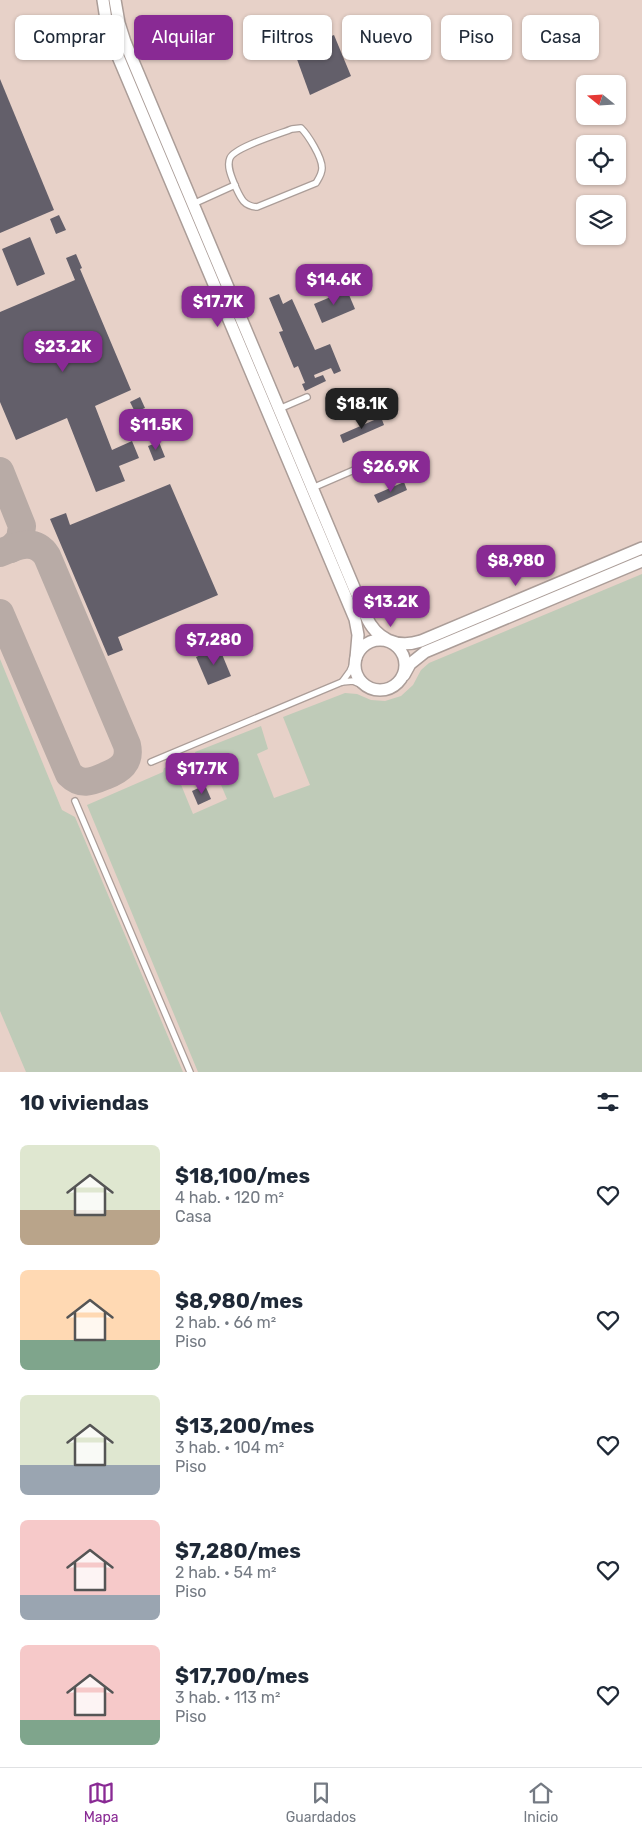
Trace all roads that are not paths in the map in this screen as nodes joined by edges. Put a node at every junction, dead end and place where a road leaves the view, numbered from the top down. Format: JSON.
{"nodes":[{"id":1,"x":103,"y":0,"type":"edge"},
{"id":2,"x":115,"y":0,"type":"edge"},
{"id":3,"x":235,"y":185,"type":"junction"},
{"id":4,"x":193,"y":204,"type":"junction"},
{"id":5,"x":307,"y":397,"type":"dead end"},
{"id":6,"x":279,"y":408,"type":"junction"},
{"id":7,"x":354,"y":470,"type":"dead end"},
{"id":8,"x":307,"y":490,"type":"junction"},
{"id":9,"x":642,"y":548,"type":"edge"},
{"id":10,"x":642,"y":561,"type":"edge"},
{"id":11,"x":389,"y":641,"type":"junction"},
{"id":12,"x":356,"y":658,"type":"junction"},
{"id":13,"x":404,"y":675,"type":"junction"},
{"id":14,"x":342,"y":682,"type":"junction"},
{"id":15,"x":367,"y":687,"type":"junction"},
{"id":16,"x":151,"y":762,"type":"dead end"},
{"id":17,"x":75,"y":801,"type":"dead end"},
{"id":18,"x":190,"y":1072,"type":"edge"}],
"edges":[{"from":1,"to":8,"type":"street"},
{"from":2,"to":4,"type":"street"},
{"from":3,"to":3,"type":"lane"},
{"from":3,"to":4,"type":"lane"},
{"from":4,"to":6,"type":"street"},
{"from":5,"to":6,"type":"lane"},
{"from":6,"to":8,"type":"street"},
{"from":7,"to":8,"type":"lane"},
{"from":8,"to":11,"type":"street"},
{"from":8,"to":12,"type":"street"},
{"from":9,"to":11,"type":"street"},
{"from":10,"to":13,"type":"street"},
{"from":11,"to":12,"type":"street"},
{"from":11,"to":13,"type":"street"},
{"from":12,"to":14,"type":"lane"},
{"from":12,"to":15,"type":"street"},
{"from":13,"to":15,"type":"street"},
{"from":14,"to":15,"type":"lane"},
{"from":14,"to":16,"type":"lane"},
{"from":17,"to":18,"type":"lane"}]}
